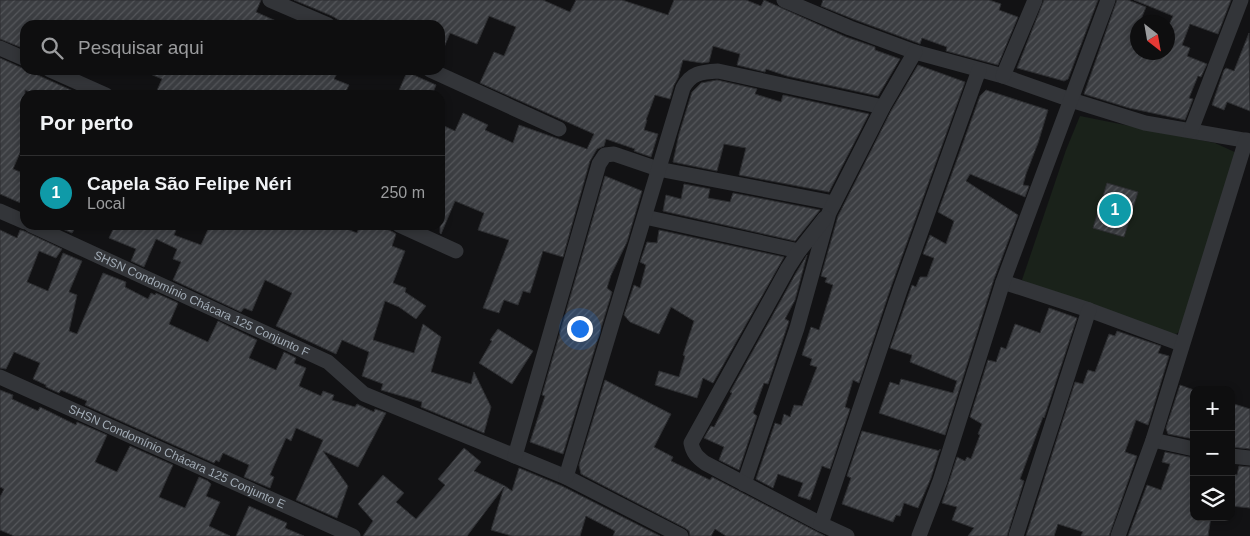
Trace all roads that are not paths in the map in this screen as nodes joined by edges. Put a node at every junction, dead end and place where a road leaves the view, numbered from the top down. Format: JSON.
{"nodes":[{"id":1,"x":270,"y":0,"type":"edge"},
{"id":2,"x":784,"y":0,"type":"edge"},
{"id":3,"x":1035,"y":0,"type":"edge"},
{"id":4,"x":1108,"y":0,"type":"edge"},
{"id":5,"x":1241,"y":0,"type":"edge"},
{"id":6,"x":316,"y":20,"type":"edge"},
{"id":7,"x":0,"y":48,"type":"edge"},
{"id":8,"x":915,"y":52,"type":"junction"},
{"id":9,"x":20,"y":57,"type":"edge"},
{"id":10,"x":979,"y":70,"type":"junction"},
{"id":11,"x":61,"y":75,"type":"edge"},
{"id":12,"x":441,"y":75,"type":"edge"},
{"id":13,"x":1003,"y":76,"type":"junction"},
{"id":14,"x":95,"y":90,"type":"edge"},
{"id":15,"x":1071,"y":100,"type":"junction"},
{"id":16,"x":883,"y":106,"type":"junction"},
{"id":17,"x":559,"y":129,"type":"dead end"},
{"id":18,"x":1192,"y":130,"type":"junction"},
{"id":19,"x":1248,"y":141,"type":"edge"},
{"id":20,"x":658,"y":169,"type":"junction"},
{"id":21,"x":832,"y":208,"type":"junction"},
{"id":22,"x":0,"y":211,"type":"edge"},
{"id":23,"x":645,"y":218,"type":"junction"},
{"id":24,"x":20,"y":220,"type":"edge"},
{"id":25,"x":42,"y":230,"type":"edge"},
{"id":26,"x":410,"y":230,"type":"edge"},
{"id":27,"x":456,"y":251,"type":"dead end"},
{"id":28,"x":799,"y":251,"type":"junction"},
{"id":29,"x":1003,"y":282,"type":"junction"},
{"id":30,"x":1089,"y":310,"type":"junction"},
{"id":31,"x":1181,"y":344,"type":"junction"},
{"id":32,"x":0,"y":377,"type":"edge"},
{"id":33,"x":1153,"y":440,"type":"junction"},
{"id":34,"x":1190,"y":448,"type":"edge"},
{"id":35,"x":514,"y":456,"type":"junction"},
{"id":36,"x":1235,"y":456,"type":"edge"},
{"id":37,"x":1250,"y":458,"type":"edge"},
{"id":38,"x":566,"y":477,"type":"junction"},
{"id":39,"x":744,"y":484,"type":"junction"},
{"id":40,"x":821,"y":524,"type":"junction"},
{"id":41,"x":353,"y":536,"type":"edge"},
{"id":42,"x":681,"y":536,"type":"edge"},
{"id":43,"x":847,"y":536,"type":"edge"},
{"id":44,"x":920,"y":536,"type":"edge"},
{"id":45,"x":1016,"y":536,"type":"edge"},
{"id":46,"x":1118,"y":536,"type":"edge"}],
"edges":[{"from":1,"to":6,"type":"street"},
{"from":2,"to":8,"type":"street"},
{"from":3,"to":13,"type":"street"},
{"from":4,"to":15,"type":"street"},
{"from":5,"to":18,"type":"street"},
{"from":7,"to":9,"type":"street"},
{"from":8,"to":10,"type":"street"},
{"from":8,"to":16,"type":"street"},
{"from":10,"to":13,"type":"street"},
{"from":10,"to":40,"type":"street"},
{"from":11,"to":14,"type":"street"},
{"from":12,"to":17,"type":"street"},
{"from":13,"to":15,"type":"street"},
{"from":15,"to":18,"type":"street"},
{"from":15,"to":29,"type":"street"},
{"from":16,"to":20,"type":"street"},
{"from":16,"to":21,"type":"street"},
{"from":18,"to":19,"type":"street"},
{"from":19,"to":31,"type":"street"},
{"from":20,"to":21,"type":"street"},
{"from":20,"to":23,"type":"street"},
{"from":20,"to":35,"type":"street"},
{"from":21,"to":28,"type":"street"},
{"from":21,"to":39,"type":"street"},
{"from":22,"to":24,"type":"street"},
{"from":23,"to":28,"type":"street"},
{"from":23,"to":38,"type":"street"},
{"from":25,"to":35,"type":"street","name":"SHSN Condomínio Chácara 125 Conjunto F"},
{"from":26,"to":27,"type":"street"},
{"from":28,"to":39,"type":"street"},
{"from":29,"to":30,"type":"street"},
{"from":29,"to":44,"type":"street"},
{"from":30,"to":31,"type":"street"},
{"from":30,"to":45,"type":"street"},
{"from":31,"to":33,"type":"street"},
{"from":32,"to":41,"type":"street","name":"SHSN Condomínio Chácara 125 Conjunto E"},
{"from":33,"to":34,"type":"street"},
{"from":33,"to":46,"type":"street"},
{"from":35,"to":38,"type":"street","name":"SHSN Condomínio Chácara 125 Conjunto F"},
{"from":36,"to":37,"type":"street"},
{"from":38,"to":42,"type":"street","name":"SHSN Condomínio Chácara 125 Conjunto F"},
{"from":39,"to":40,"type":"street"},
{"from":40,"to":43,"type":"street"}]}
